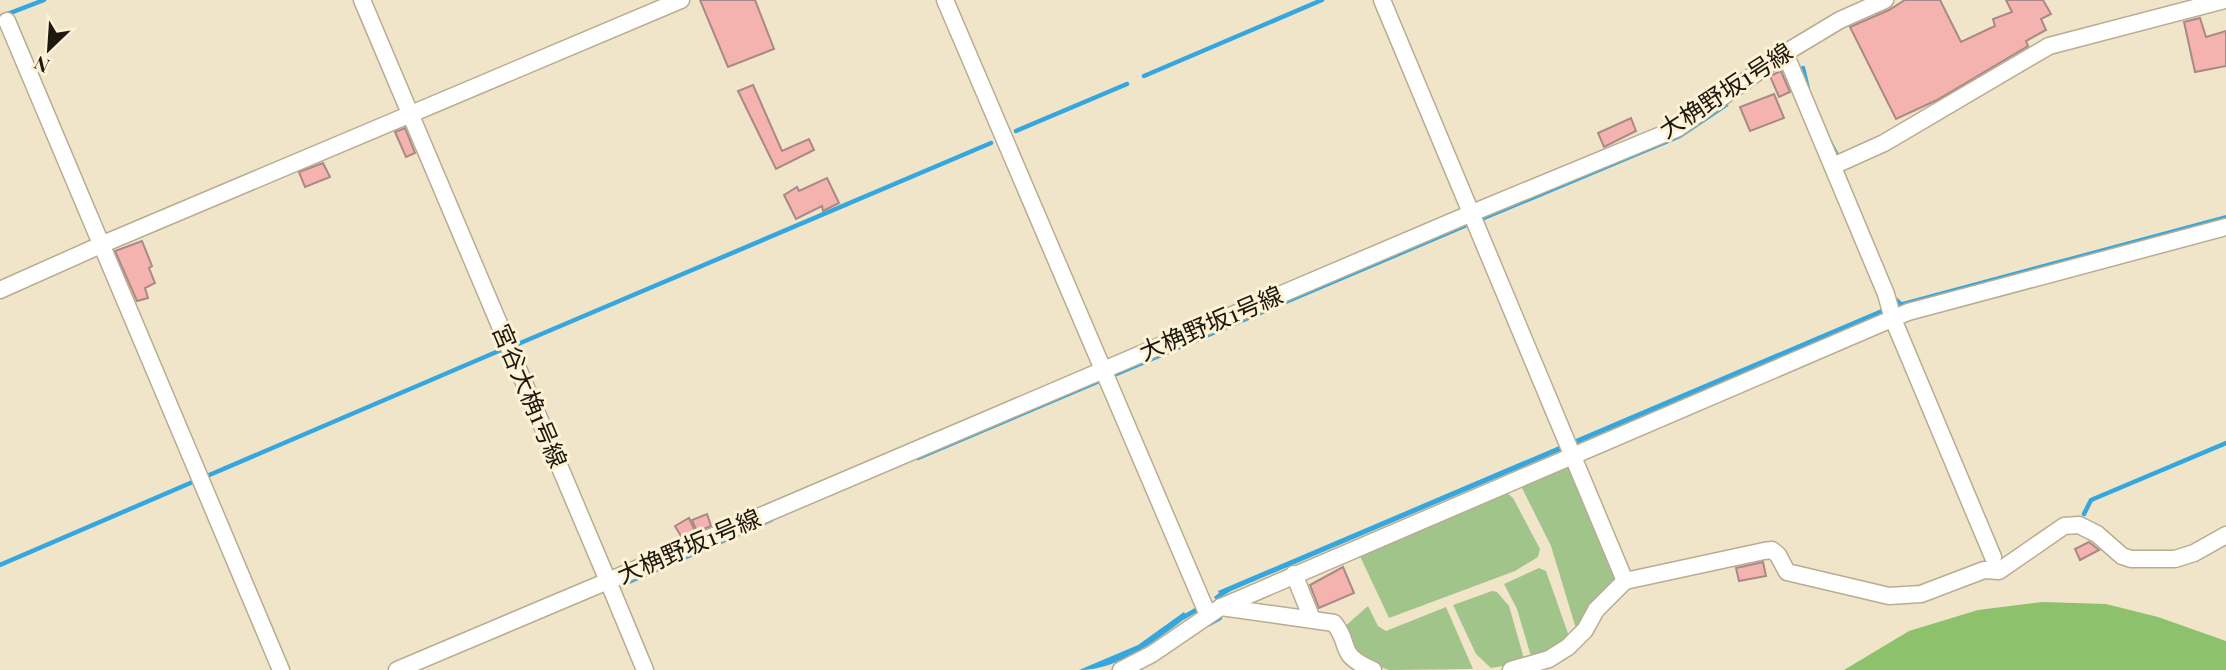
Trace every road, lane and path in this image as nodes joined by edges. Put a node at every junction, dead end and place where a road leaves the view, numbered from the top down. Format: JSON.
{"nodes":[{"id":1,"x":362,"y":0,"type":"edge"},
{"id":2,"x":681,"y":0,"type":"edge"},
{"id":3,"x":945,"y":0,"type":"edge"},
{"id":4,"x":1381,"y":0,"type":"edge"},
{"id":5,"x":1885,"y":0,"type":"edge"},
{"id":6,"x":2225,"y":0,"type":"edge"},
{"id":7,"x":7,"y":21,"type":"dead end"},
{"id":8,"x":1785,"y":53,"type":"junction"},
{"id":9,"x":410,"y":115,"type":"junction"},
{"id":10,"x":1833,"y":166,"type":"junction"},
{"id":11,"x":1472,"y":213,"type":"junction"},
{"id":12,"x":2226,"y":227,"type":"edge"},
{"id":13,"x":103,"y":244,"type":"junction"},
{"id":14,"x":0,"y":290,"type":"edge"},
{"id":15,"x":1893,"y":319,"type":"junction"},
{"id":16,"x":1103,"y":370,"type":"junction"},
{"id":17,"x":1572,"y":455,"type":"junction"},
{"id":18,"x":2226,"y":535,"type":"edge"},
{"id":19,"x":1993,"y":558,"type":"dead end"},
{"id":20,"x":1294,"y":575,"type":"junction"},
{"id":21,"x":608,"y":581,"type":"junction"},
{"id":22,"x":1625,"y":581,"type":"junction"},
{"id":23,"x":1215,"y":611,"type":"junction"},
{"id":24,"x":1312,"y":619,"type":"junction"},
{"id":25,"x":281,"y":670,"type":"edge"},
{"id":26,"x":397,"y":670,"type":"edge"},
{"id":27,"x":645,"y":670,"type":"edge"},
{"id":28,"x":1121,"y":670,"type":"edge"},
{"id":29,"x":1373,"y":670,"type":"edge"},
{"id":30,"x":1511,"y":670,"type":"edge"}],
"edges":[{"from":1,"to":9,"type":"street","name":"宮谷大桷1号線"},
{"from":2,"to":9,"type":"street"},
{"from":3,"to":16,"type":"street"},
{"from":4,"to":11,"type":"street"},
{"from":5,"to":8,"type":"street","name":"大桷野坂1号線"},
{"from":6,"to":10,"type":"street"},
{"from":7,"to":13,"type":"street"},
{"from":8,"to":10,"type":"street"},
{"from":8,"to":11,"type":"street","name":"大桷野坂1号線"},
{"from":9,"to":13,"type":"street"},
{"from":9,"to":21,"type":"street","name":"宮谷大桷1号線"},
{"from":10,"to":15,"type":"street"},
{"from":11,"to":16,"type":"street","name":"大桷野坂1号線"},
{"from":11,"to":17,"type":"street"},
{"from":12,"to":15,"type":"street"},
{"from":13,"to":14,"type":"street"},
{"from":13,"to":25,"type":"street"},
{"from":15,"to":17,"type":"street"},
{"from":15,"to":19,"type":"street"},
{"from":16,"to":21,"type":"street","name":"大桷野坂1号線"},
{"from":16,"to":23,"type":"street"},
{"from":17,"to":20,"type":"street"},
{"from":17,"to":22,"type":"street"},
{"from":18,"to":22,"type":"street"},
{"from":20,"to":23,"type":"street"},
{"from":20,"to":24,"type":"street"},
{"from":21,"to":26,"type":"street"},
{"from":21,"to":27,"type":"street","name":"大桷野坂1号線"},
{"from":22,"to":30,"type":"street"},
{"from":23,"to":24,"type":"street"},
{"from":23,"to":28,"type":"street"},
{"from":24,"to":29,"type":"street"}]}
